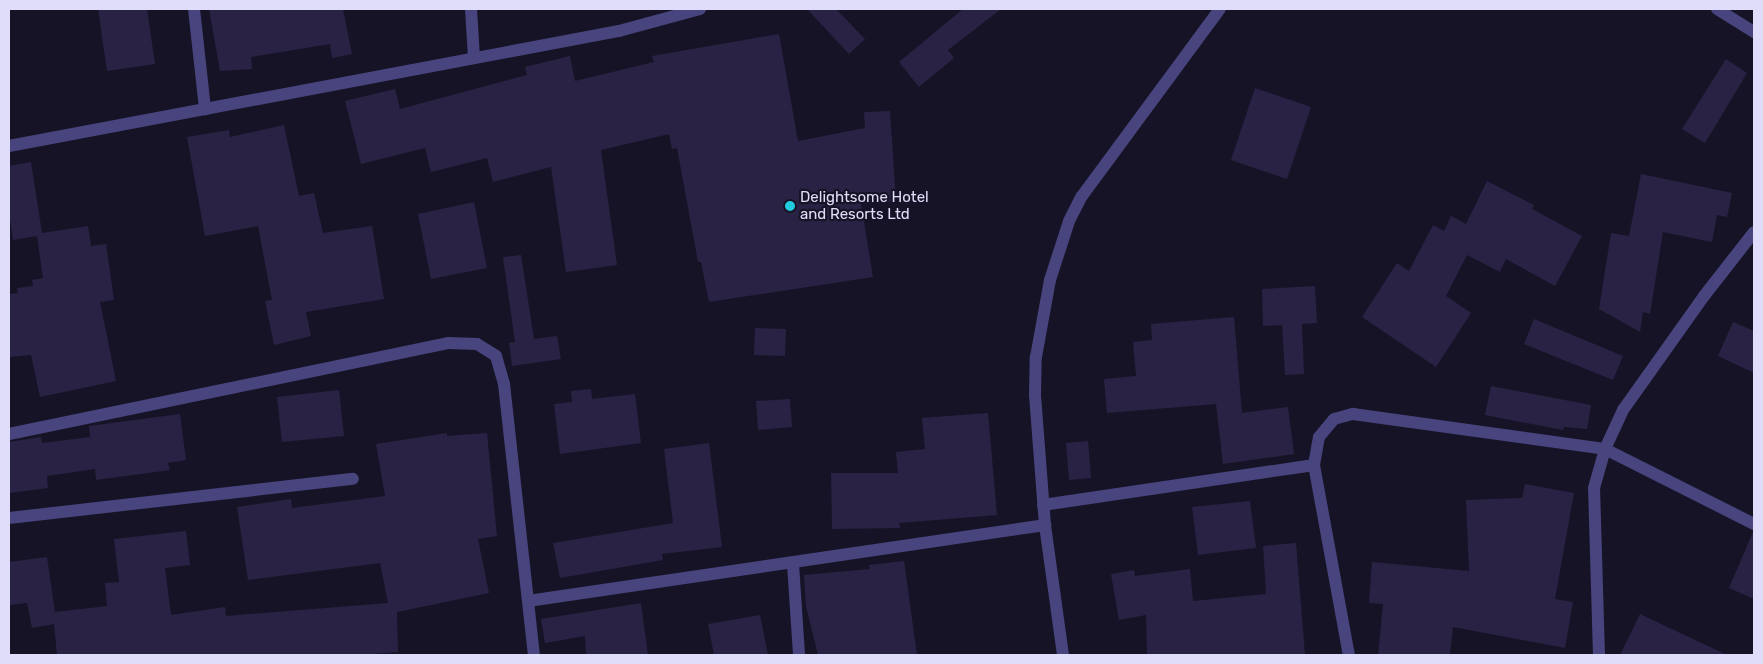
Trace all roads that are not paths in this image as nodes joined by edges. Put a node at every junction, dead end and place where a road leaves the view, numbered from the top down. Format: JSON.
{"nodes":[{"id":1,"x":194,"y":9,"type":"edge"},
{"id":2,"x":471,"y":9,"type":"edge"},
{"id":3,"x":700,"y":9,"type":"edge"},
{"id":4,"x":1716,"y":9,"type":"edge"},
{"id":5,"x":1215,"y":11,"type":"edge"},
{"id":6,"x":1754,"y":32,"type":"edge"},
{"id":7,"x":474,"y":58,"type":"junction"},
{"id":8,"x":205,"y":109,"type":"junction"},
{"id":9,"x":9,"y":146,"type":"edge"},
{"id":10,"x":1754,"y":232,"type":"edge"},
{"id":11,"x":9,"y":434,"type":"edge"},
{"id":12,"x":1605,"y":449,"type":"junction"},
{"id":13,"x":1314,"y":465,"type":"junction"},
{"id":14,"x":353,"y":479,"type":"dead end"},
{"id":15,"x":1042,"y":505,"type":"junction"},
{"id":16,"x":9,"y":518,"type":"edge"},
{"id":17,"x":1754,"y":524,"type":"edge"},
{"id":18,"x":1044,"y":525,"type":"junction"},
{"id":19,"x":792,"y":564,"type":"junction"},
{"id":20,"x":528,"y":601,"type":"junction"},
{"id":21,"x":534,"y":655,"type":"edge"},
{"id":22,"x":799,"y":655,"type":"edge"},
{"id":23,"x":1063,"y":655,"type":"edge"},
{"id":24,"x":1349,"y":655,"type":"edge"},
{"id":25,"x":1599,"y":655,"type":"edge"}],
"edges":[{"from":1,"to":8,"type":"street"},
{"from":2,"to":7,"type":"street"},
{"from":3,"to":7,"type":"street"},
{"from":4,"to":6,"type":"street"},
{"from":5,"to":15,"type":"street"},
{"from":7,"to":8,"type":"street"},
{"from":8,"to":9,"type":"street"},
{"from":10,"to":12,"type":"street"},
{"from":11,"to":20,"type":"street"},
{"from":12,"to":13,"type":"street"},
{"from":12,"to":17,"type":"street"},
{"from":12,"to":25,"type":"street"},
{"from":13,"to":15,"type":"street"},
{"from":13,"to":24,"type":"street"},
{"from":14,"to":16,"type":"street"},
{"from":15,"to":18,"type":"street"},
{"from":18,"to":19,"type":"street"},
{"from":18,"to":23,"type":"street"},
{"from":19,"to":20,"type":"street"},
{"from":19,"to":22,"type":"street"},
{"from":20,"to":21,"type":"street"}]}
